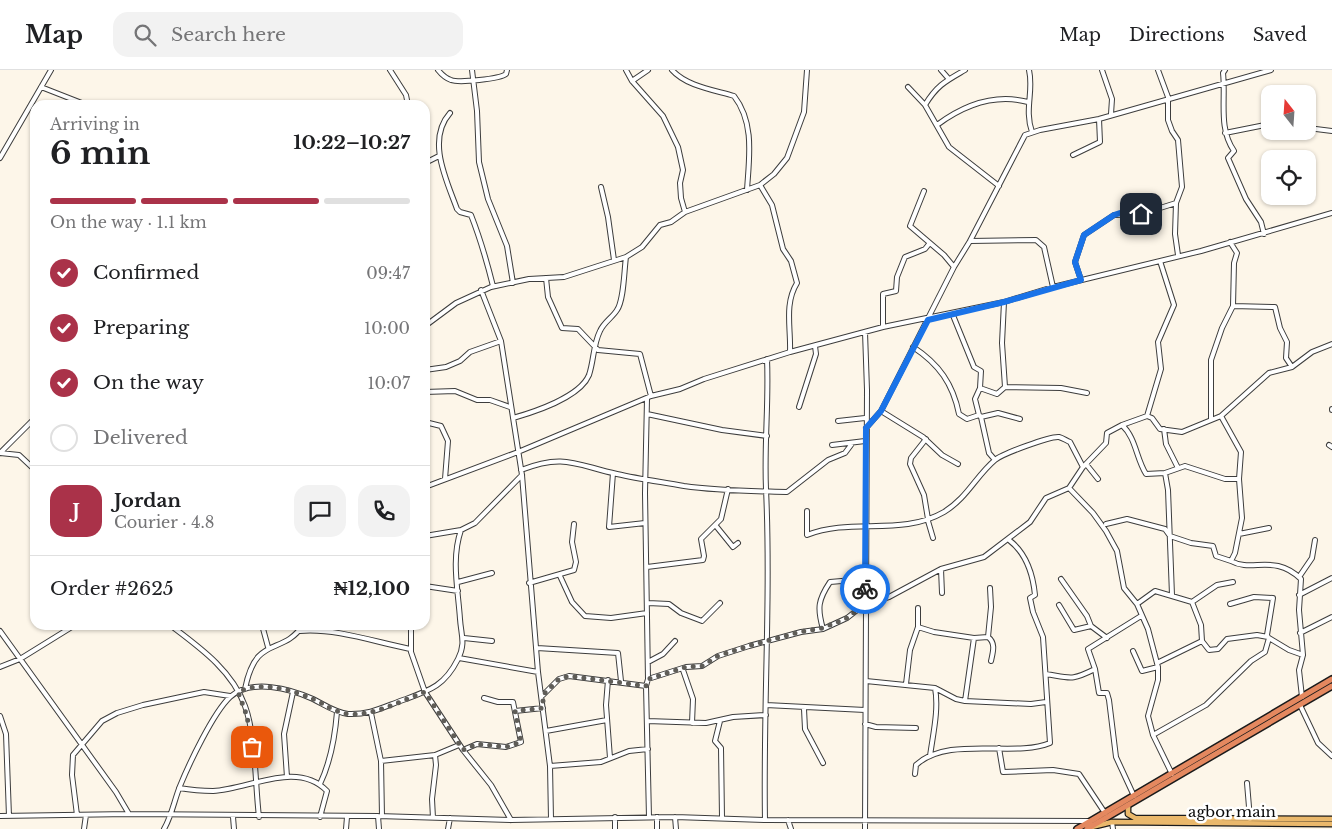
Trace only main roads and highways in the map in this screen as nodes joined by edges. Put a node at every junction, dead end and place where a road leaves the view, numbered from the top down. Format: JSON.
{"nodes":[{"id":1,"x":1332,"y":680,"type":"edge"},
{"id":2,"x":1332,"y":686,"type":"edge"},
{"id":3,"x":1128,"y":805,"type":"junction"},
{"id":4,"x":1332,"y":819,"type":"edge"},
{"id":5,"x":1134,"y":821,"type":"junction"},
{"id":6,"x":1332,"y":824,"type":"edge"},
{"id":7,"x":1154,"y":827,"type":"edge"},
{"id":8,"x":1077,"y":829,"type":"edge"},
{"id":9,"x":1088,"y":829,"type":"edge"}],
"edges":[{"from":1,"to":8,"type":"highway"},
{"from":2,"to":3,"type":"highway"},
{"from":3,"to":5,"type":"main road"},
{"from":3,"to":9,"type":"highway"},
{"from":4,"to":5,"type":"main road","name":"agbor main"},
{"from":5,"to":7,"type":"main road","name":"agbor main"},
{"from":5,"to":9,"type":"main road"},
{"from":6,"to":7,"type":"main road","name":"agbor main"}]}
